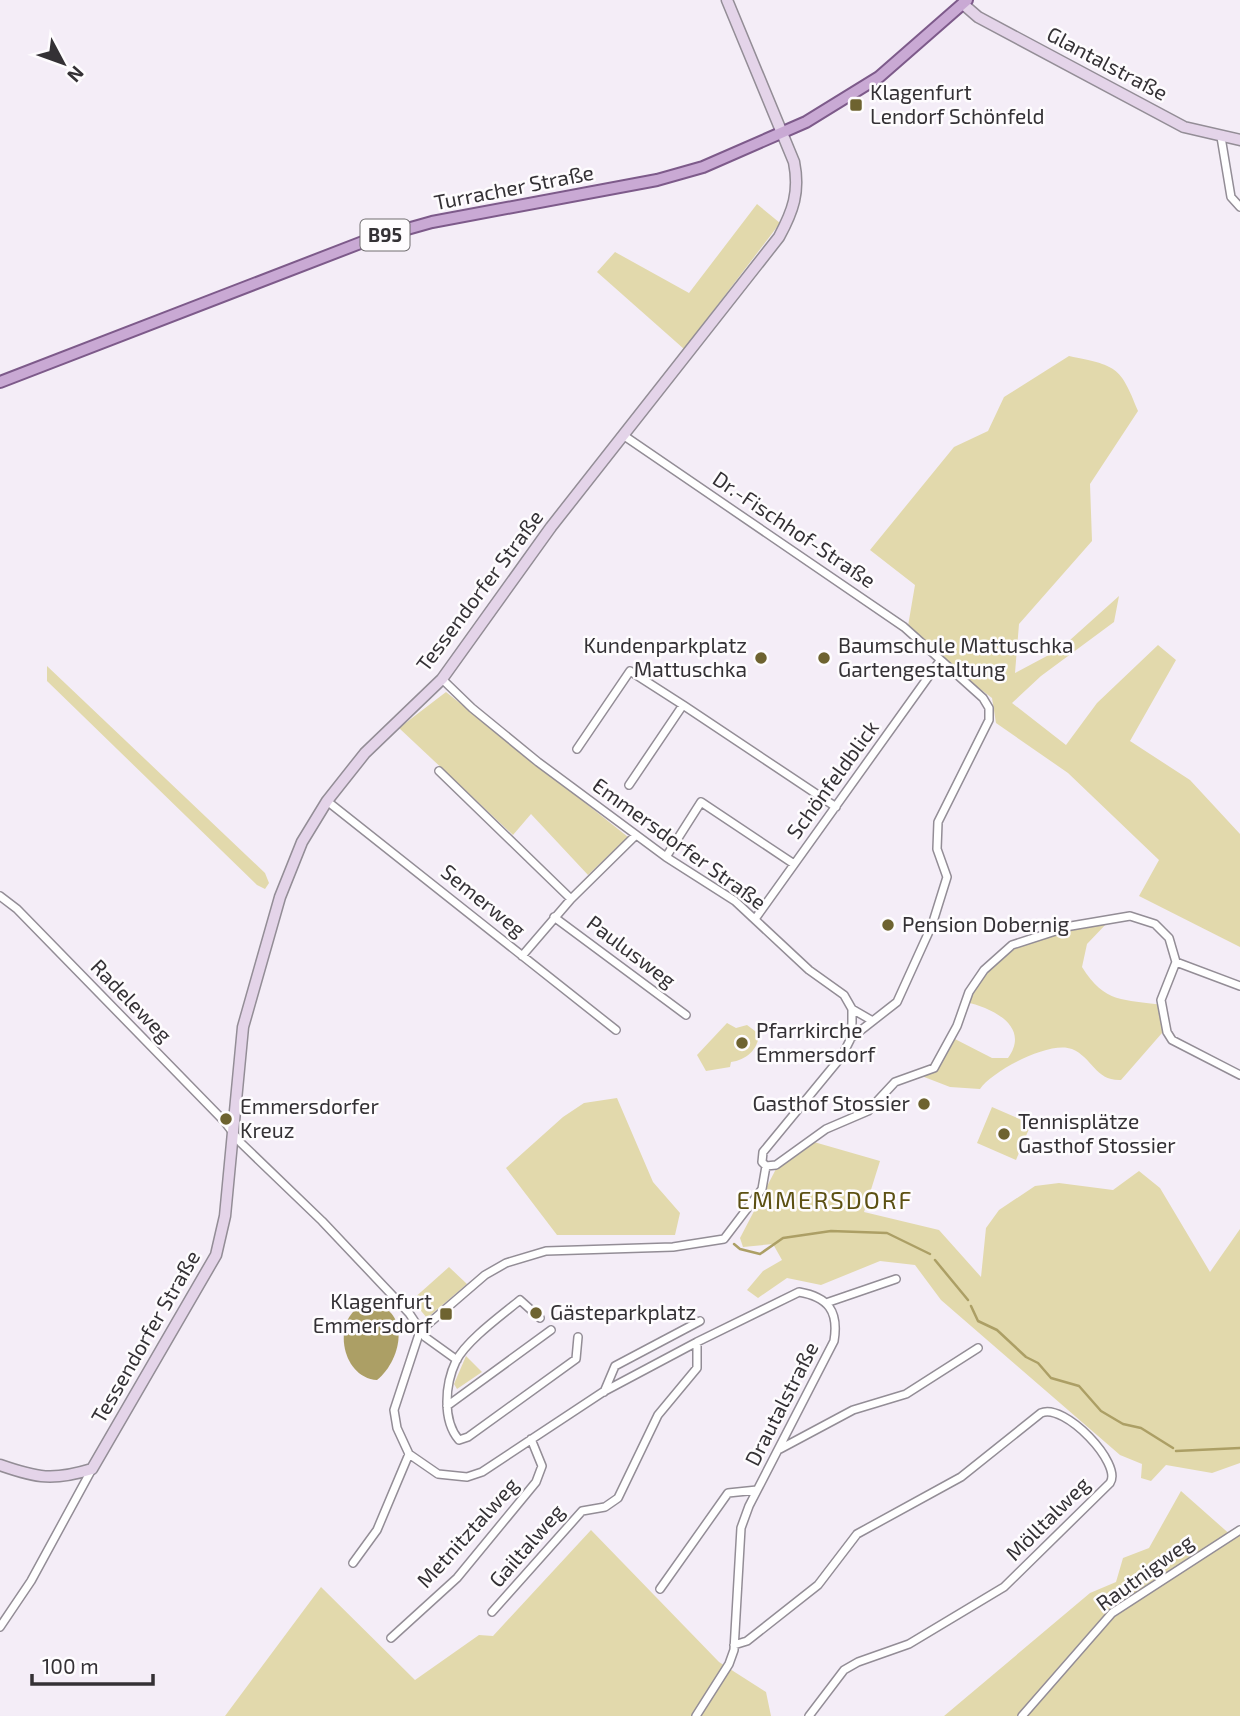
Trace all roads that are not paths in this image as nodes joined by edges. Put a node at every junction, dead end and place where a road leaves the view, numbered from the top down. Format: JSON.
{"nodes":[{"id":1,"x":727,"y":0,"type":"edge"},
{"id":2,"x":965,"y":2,"type":"edge"},
{"id":3,"x":783,"y":134,"type":"junction"},
{"id":4,"x":1222,"y":137,"type":"junction"},
{"id":5,"x":1240,"y":140,"type":"edge"},
{"id":6,"x":1240,"y":207,"type":"edge"},
{"id":7,"x":0,"y":382,"type":"edge"},
{"id":8,"x":623,"y":435,"type":"junction"},
{"id":9,"x":939,"y":662,"type":"junction"},
{"id":10,"x":442,"y":678,"type":"junction"},
{"id":11,"x":683,"y":705,"type":"junction"},
{"id":12,"x":577,"y":749,"type":"dead end"},
{"id":13,"x":439,"y":771,"type":"dead end"},
{"id":14,"x":629,"y":785,"type":"dead end"},
{"id":15,"x":327,"y":801,"type":"junction"},
{"id":16,"x":836,"y":807,"type":"junction"},
{"id":17,"x":636,"y":835,"type":"junction"},
{"id":18,"x":666,"y":857,"type":"junction"},
{"id":19,"x":794,"y":864,"type":"junction"},
{"id":20,"x":0,"y":896,"type":"edge"},
{"id":21,"x":570,"y":899,"type":"junction"},
{"id":22,"x":554,"y":917,"type":"junction"},
{"id":23,"x":755,"y":919,"type":"junction"},
{"id":24,"x":522,"y":956,"type":"junction"},
{"id":25,"x":1176,"y":962,"type":"junction"},
{"id":26,"x":1240,"y":986,"type":"edge"},
{"id":27,"x":852,"y":1009,"type":"junction"},
{"id":28,"x":686,"y":1015,"type":"dead end"},
{"id":29,"x":871,"y":1020,"type":"junction"},
{"id":30,"x":616,"y":1030,"type":"dead end"},
{"id":31,"x":851,"y":1038,"type":"junction"},
{"id":32,"x":1240,"y":1075,"type":"edge"},
{"id":33,"x":234,"y":1135,"type":"junction"},
{"id":34,"x":766,"y":1166,"type":"junction"},
{"id":35,"x":896,"y":1279,"type":"dead end"},
{"id":36,"x":826,"y":1303,"type":"junction"},
{"id":37,"x":540,"y":1318,"type":"dead end"},
{"id":38,"x":700,"y":1321,"type":"dead end"},
{"id":39,"x":551,"y":1330,"type":"dead end"},
{"id":40,"x":420,"y":1331,"type":"junction"},
{"id":41,"x":578,"y":1337,"type":"dead end"},
{"id":42,"x":697,"y":1342,"type":"junction"},
{"id":43,"x":978,"y":1349,"type":"dead end"},
{"id":44,"x":457,"y":1360,"type":"junction"},
{"id":45,"x":603,"y":1392,"type":"junction"},
{"id":46,"x":447,"y":1406,"type":"junction"},
{"id":47,"x":531,"y":1439,"type":"junction"},
{"id":48,"x":779,"y":1450,"type":"junction"},
{"id":49,"x":409,"y":1454,"type":"junction"},
{"id":50,"x":0,"y":1465,"type":"edge"},
{"id":51,"x":92,"y":1468,"type":"junction"},
{"id":52,"x":757,"y":1490,"type":"junction"},
{"id":53,"x":1240,"y":1530,"type":"edge"},
{"id":54,"x":353,"y":1563,"type":"dead end"},
{"id":55,"x":660,"y":1589,"type":"dead end"},
{"id":56,"x":492,"y":1612,"type":"dead end"},
{"id":57,"x":0,"y":1628,"type":"edge"},
{"id":58,"x":391,"y":1638,"type":"dead end"},
{"id":59,"x":734,"y":1645,"type":"junction"},
{"id":60,"x":696,"y":1716,"type":"edge"},
{"id":61,"x":808,"y":1716,"type":"edge"},
{"id":62,"x":1022,"y":1716,"type":"edge"}],
"edges":[{"from":1,"to":3,"type":"street","name":"Tessendorfer Straße"},
{"from":2,"to":3,"type":"main road","name":"Turracher Straße","number":"B95"},
{"from":2,"to":4,"type":"street","name":"Glantalstraße"},
{"from":3,"to":7,"type":"main road","name":"Turracher Straße","number":"B95"},
{"from":3,"to":8,"type":"street","name":"Tessendorfer Straße"},
{"from":4,"to":5,"type":"street","name":"Glantalstraße"},
{"from":4,"to":6,"type":"street"},
{"from":8,"to":9,"type":"street","name":"Dr.-Fischhof-Straße"},
{"from":8,"to":10,"type":"street","name":"Tessendorfer Straße"},
{"from":9,"to":16,"type":"street","name":"Schönfeldblick"},
{"from":9,"to":29,"type":"street","name":"Dr.-Fischhof-Straße"},
{"from":10,"to":15,"type":"street","name":"Tessendorfer Straße"},
{"from":10,"to":17,"type":"street","name":"Emmersdorfer Straße"},
{"from":11,"to":12,"type":"street"},
{"from":11,"to":14,"type":"street"},
{"from":11,"to":16,"type":"street"},
{"from":13,"to":21,"type":"street"},
{"from":15,"to":24,"type":"street","name":"Semerweg"},
{"from":15,"to":33,"type":"street","name":"Tessendorfer Straße"},
{"from":16,"to":19,"type":"street","name":"Schönfeldblick"},
{"from":17,"to":18,"type":"street","name":"Emmersdorfer Straße"},
{"from":17,"to":21,"type":"street"},
{"from":18,"to":19,"type":"street"},
{"from":18,"to":23,"type":"street","name":"Emmersdorfer Straße"},
{"from":19,"to":23,"type":"street","name":"Schönfeldblick"},
{"from":20,"to":33,"type":"street","name":"Radeleweg"},
{"from":21,"to":22,"type":"street"},
{"from":22,"to":24,"type":"street"},
{"from":22,"to":28,"type":"street","name":"Paulusweg"},
{"from":23,"to":27,"type":"street","name":"Emmersdorfer Straße"},
{"from":24,"to":30,"type":"street","name":"Semerweg"},
{"from":25,"to":26,"type":"street"},
{"from":25,"to":32,"type":"street"},
{"from":25,"to":34,"type":"street"},
{"from":27,"to":29,"type":"street","name":"Emmersdorfer Straße"},
{"from":27,"to":31,"type":"street"},
{"from":29,"to":31,"type":"street","name":"Dr.-Fischhof-Straße"},
{"from":31,"to":34,"type":"street"},
{"from":33,"to":40,"type":"street"},
{"from":33,"to":51,"type":"street","name":"Tessendorfer Straße"},
{"from":34,"to":40,"type":"street"},
{"from":35,"to":36,"type":"street"},
{"from":36,"to":42,"type":"street"},
{"from":36,"to":48,"type":"street","name":"Drautalstraße"},
{"from":37,"to":44,"type":"street"},
{"from":38,"to":45,"type":"street"},
{"from":39,"to":46,"type":"street"},
{"from":40,"to":44,"type":"street"},
{"from":40,"to":49,"type":"street"},
{"from":41,"to":46,"type":"street"},
{"from":42,"to":45,"type":"street"},
{"from":42,"to":56,"type":"street","name":"Gailtalweg"},
{"from":43,"to":48,"type":"street"},
{"from":44,"to":46,"type":"street"},
{"from":45,"to":47,"type":"street"},
{"from":47,"to":49,"type":"street"},
{"from":47,"to":58,"type":"street","name":"Metnitztalweg"},
{"from":48,"to":52,"type":"street","name":"Drautalstraße"},
{"from":49,"to":54,"type":"street"},
{"from":50,"to":51,"type":"street"},
{"from":51,"to":57,"type":"street"},
{"from":52,"to":55,"type":"street"},
{"from":52,"to":59,"type":"street","name":"Drautalstraße"},
{"from":53,"to":62,"type":"street","name":"Rautnigweg"},
{"from":59,"to":60,"type":"street","name":"Drautalstraße"},
{"from":59,"to":61,"type":"street","name":"Mölltalweg"}]}
